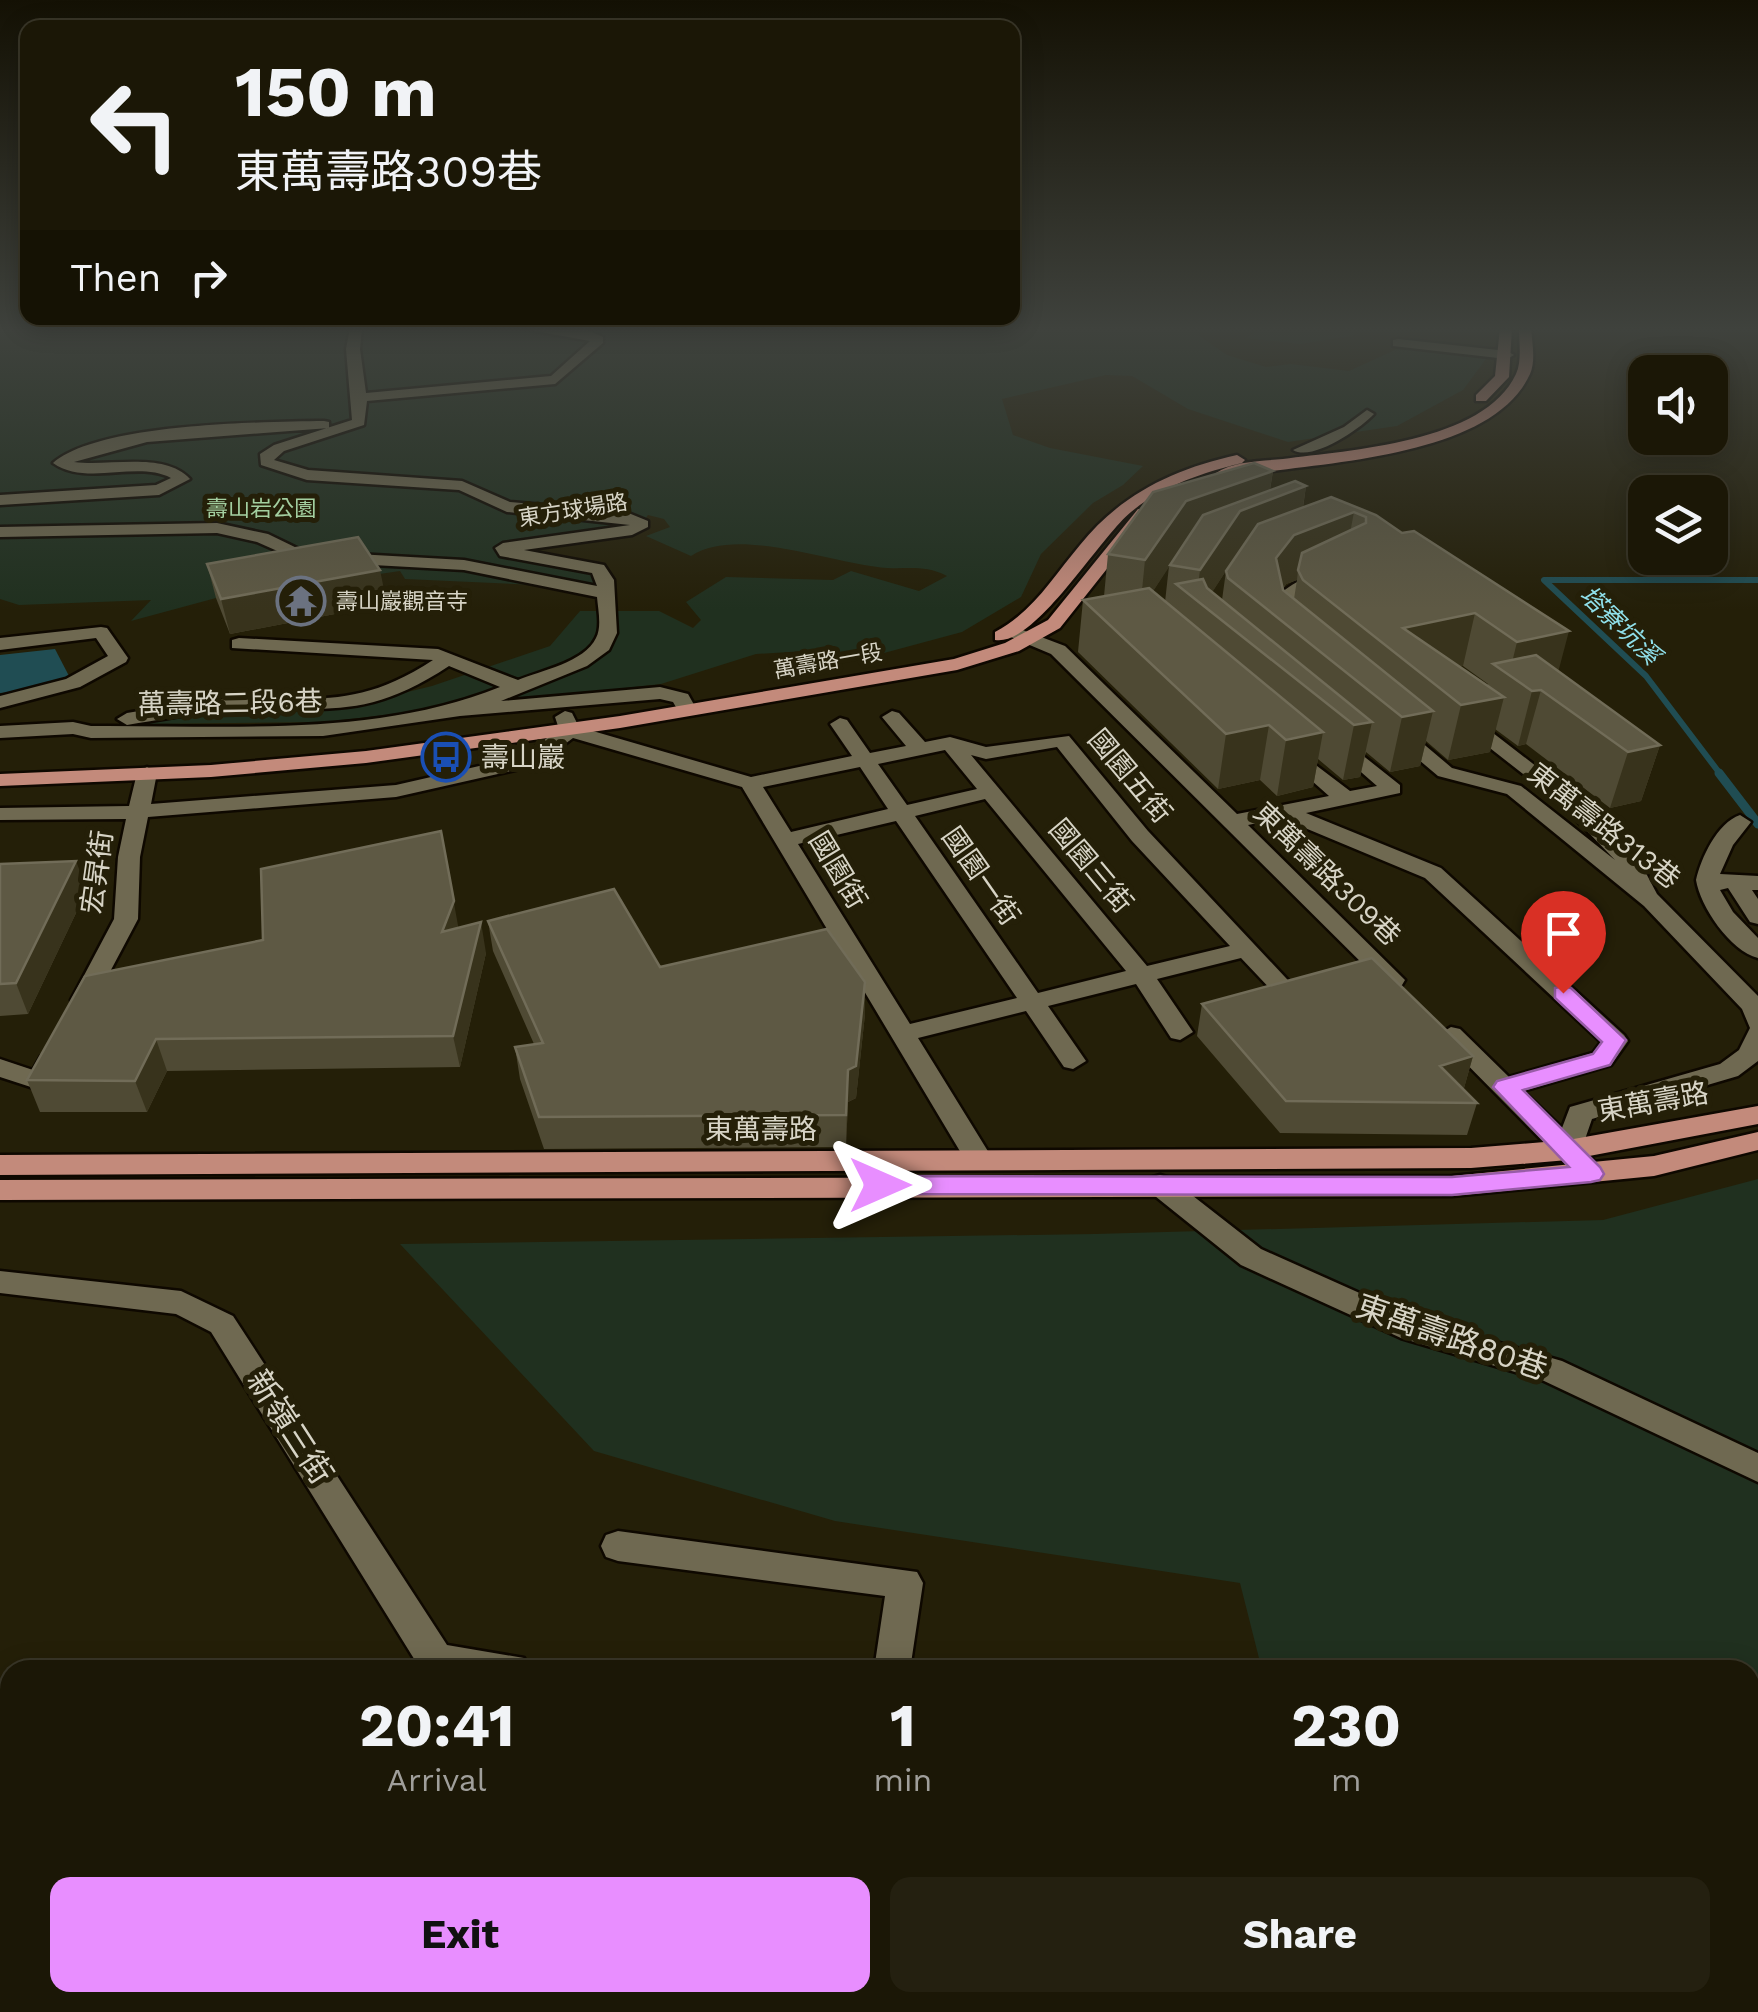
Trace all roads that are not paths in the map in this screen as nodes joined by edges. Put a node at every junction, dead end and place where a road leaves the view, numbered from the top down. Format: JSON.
{"nodes":[{"id":1,"x":359,"y":422,"type":"joint"},
{"id":2,"x":1358,"y":422,"type":"edge"},
{"id":3,"x":1446,"y":422,"type":"edge"},
{"id":4,"x":1469,"y":422,"type":"edge"},
{"id":5,"x":1307,"y":453,"type":"junction"},
{"id":6,"x":0,"y":500,"type":"edge"},
{"id":7,"x":0,"y":532,"type":"edge"},
{"id":8,"x":1346,"y":570,"type":"edge"},
{"id":9,"x":603,"y":593,"type":"junction"},
{"id":10,"x":1020,"y":635,"type":"junction"},
{"id":11,"x":0,"y":644,"type":"edge"},
{"id":12,"x":238,"y":644,"type":"dead end"},
{"id":13,"x":1298,"y":648,"type":"edge"},
{"id":14,"x":449,"y":658,"type":"junction"},
{"id":15,"x":514,"y":686,"type":"junction"},
{"id":16,"x":0,"y":702,"type":"edge"},
{"id":17,"x":684,"y":704,"type":"junction"},
{"id":18,"x":1448,"y":708,"type":"edge"},
{"id":19,"x":460,"y":710,"type":"junction"},
{"id":20,"x":892,"y":716,"type":"dead end"},
{"id":21,"x":1386,"y":722,"type":"edge"},
{"id":22,"x":567,"y":724,"type":"junction"},
{"id":23,"x":840,"y":724,"type":"dead end"},
{"id":24,"x":73,"y":728,"type":"junction"},
{"id":25,"x":1322,"y":729,"type":"edge"},
{"id":26,"x":0,"y":732,"type":"edge"},
{"id":27,"x":1272,"y":735,"type":"edge"},
{"id":28,"x":950,"y":743,"type":"junction"},
{"id":29,"x":920,"y":748,"type":"junction"},
{"id":30,"x":864,"y":760,"type":"junction"},
{"id":31,"x":0,"y":764,"type":"edge"},
{"id":32,"x":147,"y":773,"type":"junction"},
{"id":33,"x":0,"y":780,"type":"edge"},
{"id":34,"x":750,"y":784,"type":"junction"},
{"id":35,"x":990,"y":792,"type":"junction"},
{"id":36,"x":1346,"y":798,"type":"junction"},
{"id":37,"x":900,"y":811,"type":"junction"},
{"id":38,"x":136,"y":812,"type":"junction"},
{"id":39,"x":1285,"y":812,"type":"junction"},
{"id":40,"x":0,"y":814,"type":"edge"},
{"id":41,"x":1230,"y":822,"type":"junction"},
{"id":42,"x":1740,"y":822,"type":"dead end"},
{"id":43,"x":785,"y":840,"type":"junction"},
{"id":44,"x":1707,"y":880,"type":"junction"},
{"id":45,"x":1748,"y":884,"type":"edge"},
{"id":46,"x":1652,"y":901,"type":"junction"},
{"id":47,"x":1758,"y":917,"type":"edge"},
{"id":48,"x":1247,"y":950,"type":"junction"},
{"id":49,"x":1758,"y":950,"type":"edge"},
{"id":50,"x":1144,"y":978,"type":"junction"},
{"id":51,"x":1288,"y":993,"type":"edge"},
{"id":52,"x":1752,"y":994,"type":"edge"},
{"id":53,"x":1032,"y":1004,"type":"junction"},
{"id":54,"x":1758,"y":1022,"type":"edge"},
{"id":55,"x":1180,"y":1032,"type":"dead end"},
{"id":56,"x":902,"y":1034,"type":"junction"},
{"id":57,"x":1758,"y":1034,"type":"edge"},
{"id":58,"x":1073,"y":1061,"type":"dead end"},
{"id":59,"x":0,"y":1068,"type":"edge"},
{"id":60,"x":1505,"y":1087,"type":"junction"},
{"id":61,"x":1758,"y":1115,"type":"edge"},
{"id":62,"x":1746,"y":1144,"type":"edge"},
{"id":63,"x":1568,"y":1150,"type":"junction"},
{"id":64,"x":980,"y":1161,"type":"junction"},
{"id":65,"x":0,"y":1165,"type":"edge"},
{"id":66,"x":1591,"y":1174,"type":"junction"},
{"id":67,"x":1160,"y":1185,"type":"junction"},
{"id":68,"x":0,"y":1190,"type":"edge"},
{"id":69,"x":0,"y":1282,"type":"edge"},
{"id":70,"x":1758,"y":1468,"type":"edge"},
{"id":71,"x":618,"y":1546,"type":"dead end"},
{"id":72,"x":435,"y":1660,"type":"edge"},
{"id":73,"x":893,"y":1660,"type":"edge"}],
"edges":[{"from":1,"to":6,"type":"street"},
{"from":1,"to":9,"type":"street","name":"東方球場路"},
{"from":2,"to":5,"type":"street"},
{"from":3,"to":5,"type":"main road","name":"萬壽路一段"},
{"from":4,"to":5,"type":"main road","name":"萬壽路一段"},
{"from":5,"to":10,"type":"main road","name":"萬壽路一段"},
{"from":7,"to":9,"type":"street"},
{"from":8,"to":13,"type":"street"},
{"from":9,"to":15,"type":"street"},
{"from":10,"to":17,"type":"main road","name":"萬壽路一段"},
{"from":10,"to":41,"type":"street","name":"東萬壽路309巷"},
{"from":11,"to":16,"type":"street"},
{"from":12,"to":14,"type":"street"},
{"from":14,"to":15,"type":"street"},
{"from":14,"to":24,"type":"street"},
{"from":15,"to":19,"type":"street"},
{"from":17,"to":19,"type":"street"},
{"from":17,"to":22,"type":"main road","name":"萬壽路一段"},
{"from":18,"to":46,"type":"street"},
{"from":19,"to":24,"type":"street","name":"萬壽路二段6巷"},
{"from":20,"to":29,"type":"street"},
{"from":21,"to":46,"type":"street","name":"東萬壽路313巷"},
{"from":22,"to":31,"type":"main road","name":"萬壽路一段"},
{"from":22,"to":32,"type":"main road","name":"萬壽路一段"},
{"from":22,"to":34,"type":"street"},
{"from":22,"to":38,"type":"street"},
{"from":23,"to":30,"type":"street","name":"國園一街"},
{"from":24,"to":26,"type":"street","name":"萬壽路二段6巷"},
{"from":25,"to":36,"type":"street"},
{"from":27,"to":36,"type":"street"},
{"from":28,"to":29,"type":"street","name":"國園五街"},
{"from":28,"to":35,"type":"street","name":"國園三街"},
{"from":28,"to":48,"type":"street","name":"國園五街"},
{"from":29,"to":30,"type":"street","name":"國園五街"},
{"from":30,"to":34,"type":"street","name":"國園五街"},
{"from":30,"to":37,"type":"street","name":"國園一街"},
{"from":32,"to":33,"type":"main road","name":"萬壽路一段"},
{"from":32,"to":38,"type":"street","name":"宏昇街"},
{"from":34,"to":43,"type":"street","name":"國園街"},
{"from":35,"to":37,"type":"street"},
{"from":35,"to":50,"type":"street","name":"國園三街"},
{"from":36,"to":39,"type":"street"},
{"from":37,"to":43,"type":"street"},
{"from":37,"to":53,"type":"street","name":"國園一街"},
{"from":38,"to":40,"type":"street"},
{"from":38,"to":59,"type":"street","name":"宏昇街"},
{"from":39,"to":41,"type":"street"},
{"from":39,"to":60,"type":"street"},
{"from":41,"to":60,"type":"street","name":"東萬壽路309巷"},
{"from":42,"to":44,"type":"street"},
{"from":43,"to":56,"type":"street","name":"國園街"},
{"from":44,"to":45,"type":"street"},
{"from":44,"to":49,"type":"street"},
{"from":45,"to":47,"type":"street"},
{"from":46,"to":52,"type":"street","name":"東萬壽路313巷"},
{"from":48,"to":50,"type":"street"},
{"from":48,"to":51,"type":"street","name":"國園五街"},
{"from":50,"to":53,"type":"street"},
{"from":50,"to":55,"type":"street","name":"國園三街"},
{"from":52,"to":54,"type":"street","name":"東萬壽路313巷"},
{"from":53,"to":56,"type":"street"},
{"from":53,"to":58,"type":"street","name":"國園一街"},
{"from":56,"to":64,"type":"street","name":"國園街"},
{"from":57,"to":63,"type":"street"},
{"from":60,"to":63,"type":"street","name":"東萬壽路309巷"},
{"from":61,"to":63,"type":"main road","name":"東萬壽路"},
{"from":62,"to":66,"type":"main road","name":"東萬壽路"},
{"from":63,"to":64,"type":"main road","name":"東萬壽路"},
{"from":63,"to":66,"type":"street","name":"東萬壽路309巷"},
{"from":64,"to":65,"type":"main road","name":"東萬壽路"},
{"from":66,"to":67,"type":"main road","name":"東萬壽路"},
{"from":67,"to":68,"type":"main road","name":"東萬壽路"},
{"from":67,"to":70,"type":"street","name":"東萬壽路80巷"},
{"from":69,"to":72,"type":"street","name":"新嶺三街"},
{"from":71,"to":73,"type":"street"}]}
